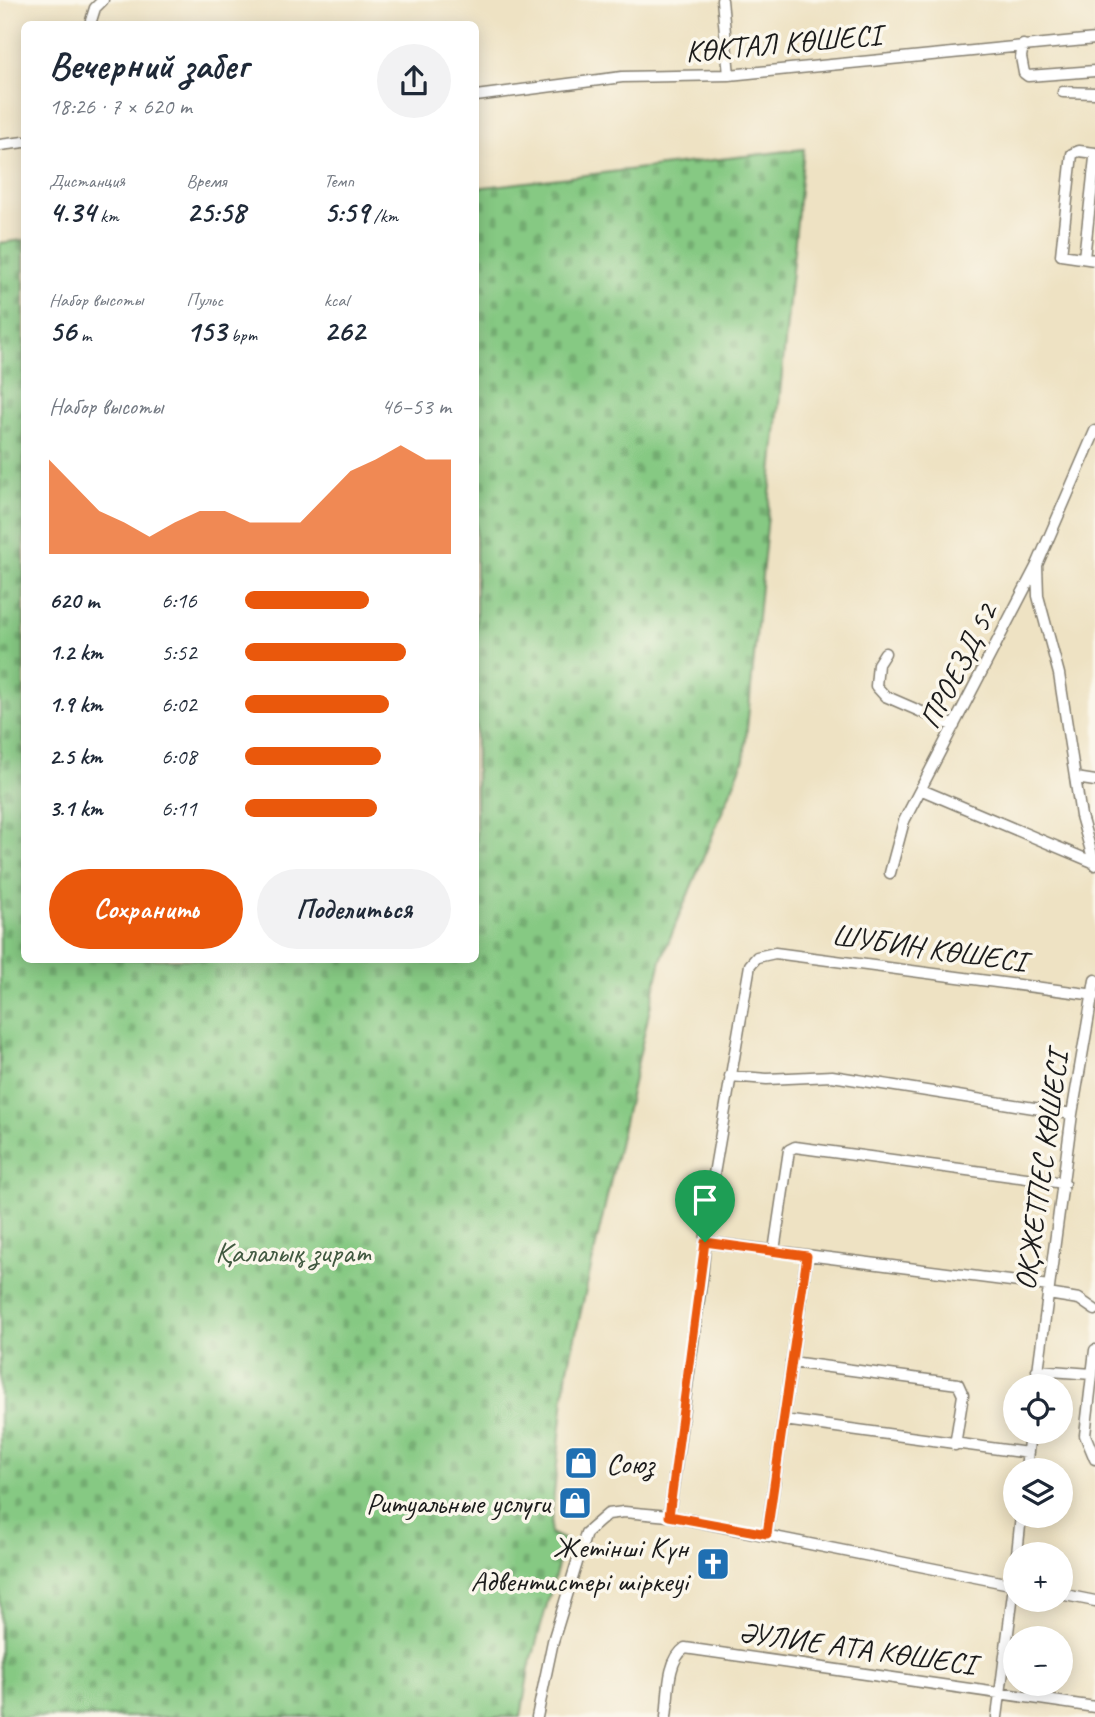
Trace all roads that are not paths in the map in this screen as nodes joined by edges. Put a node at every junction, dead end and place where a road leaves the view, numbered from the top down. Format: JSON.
{"nodes":[{"id":1,"x":103,"y":0,"type":"edge"},
{"id":2,"x":722,"y":0,"type":"edge"},
{"id":3,"x":91,"y":21,"type":"edge"},
{"id":4,"x":1095,"y":39,"type":"edge"},
{"id":5,"x":1023,"y":45,"type":"junction"},
{"id":6,"x":1095,"y":71,"type":"edge"},
{"id":7,"x":729,"y":75,"type":"junction"},
{"id":8,"x":1063,"y":92,"type":"dead end"},
{"id":9,"x":1095,"y":93,"type":"edge"},
{"id":10,"x":479,"y":96,"type":"edge"},
{"id":11,"x":21,"y":142,"type":"edge"},
{"id":12,"x":0,"y":145,"type":"edge"},
{"id":13,"x":1095,"y":153,"type":"edge"},
{"id":14,"x":1095,"y":158,"type":"edge"},
{"id":15,"x":1089,"y":259,"type":"edge"},
{"id":16,"x":1095,"y":431,"type":"edge"},
{"id":17,"x":1037,"y":565,"type":"junction"},
{"id":18,"x":885,"y":653,"type":"dead end"},
{"id":19,"x":954,"y":726,"type":"junction"},
{"id":20,"x":1076,"y":778,"type":"junction"},
{"id":21,"x":1095,"y":781,"type":"edge"},
{"id":22,"x":922,"y":790,"type":"junction"},
{"id":23,"x":1095,"y":863,"type":"edge"},
{"id":24,"x":890,"y":873,"type":"dead end"},
{"id":25,"x":1095,"y":980,"type":"edge"},
{"id":26,"x":1094,"y":995,"type":"edge"},
{"id":27,"x":730,"y":1076,"type":"junction"},
{"id":28,"x":1072,"y":1114,"type":"junction"},
{"id":29,"x":1063,"y":1183,"type":"junction"},
{"id":30,"x":705,"y":1242,"type":"junction"},
{"id":31,"x":774,"y":1251,"type":"junction"},
{"id":32,"x":807,"y":1256,"type":"junction"},
{"id":33,"x":1048,"y":1290,"type":"junction"},
{"id":34,"x":1095,"y":1310,"type":"edge"},
{"id":35,"x":1095,"y":1350,"type":"edge"},
{"id":36,"x":791,"y":1362,"type":"junction"},
{"id":37,"x":1037,"y":1370,"type":"junction"},
{"id":38,"x":1037,"y":1374,"type":"edge"},
{"id":39,"x":1092,"y":1374,"type":"junction"},
{"id":40,"x":1093,"y":1386,"type":"edge"},
{"id":41,"x":784,"y":1420,"type":"junction"},
{"id":42,"x":955,"y":1444,"type":"junction"},
{"id":43,"x":1029,"y":1444,"type":"edge"},
{"id":44,"x":1028,"y":1453,"type":"junction"},
{"id":45,"x":1027,"y":1458,"type":"edge"},
{"id":46,"x":1095,"y":1460,"type":"edge"},
{"id":47,"x":669,"y":1516,"type":"junction"},
{"id":48,"x":767,"y":1534,"type":"junction"},
{"id":49,"x":1003,"y":1583,"type":"edge"},
{"id":50,"x":1073,"y":1597,"type":"edge"},
{"id":51,"x":1095,"y":1601,"type":"edge"},
{"id":52,"x":1011,"y":1612,"type":"edge"},
{"id":53,"x":1000,"y":1693,"type":"junction"},
{"id":54,"x":1095,"y":1707,"type":"edge"},
{"id":55,"x":537,"y":1717,"type":"edge"},
{"id":56,"x":666,"y":1717,"type":"edge"},
{"id":57,"x":997,"y":1717,"type":"edge"}],
"edges":[{"from":1,"to":3,"type":"street"},
{"from":2,"to":7,"type":"street"},
{"from":4,"to":5,"type":"street","name":"КӨКТАЛ КӨШЕСІ"},
{"from":5,"to":6,"type":"street"},
{"from":5,"to":7,"type":"street","name":"КӨКТАЛ КӨШЕСІ"},
{"from":7,"to":10,"type":"street","name":"КӨКТАЛ КӨШЕСІ"},
{"from":8,"to":9,"type":"street"},
{"from":11,"to":12,"type":"street"},
{"from":13,"to":15,"type":"street"},
{"from":14,"to":15,"type":"street"},
{"from":16,"to":17,"type":"street"},
{"from":17,"to":19,"type":"street","name":"ПРОЕЗД 52"},
{"from":17,"to":20,"type":"street"},
{"from":18,"to":19,"type":"street"},
{"from":19,"to":22,"type":"street","name":"ПРОЕЗД 52"},
{"from":20,"to":21,"type":"street"},
{"from":20,"to":23,"type":"street"},
{"from":22,"to":23,"type":"street"},
{"from":22,"to":24,"type":"street","name":"ПРОЕЗД 52"},
{"from":25,"to":26,"type":"street","name":"ОҚЖЕТПЕС КӨШЕСІ"},
{"from":26,"to":27,"type":"street","name":"ШУБИН КӨШЕСІ"},
{"from":26,"to":28,"type":"street","name":"ОҚЖЕТПЕС КӨШЕСІ"},
{"from":27,"to":28,"type":"street"},
{"from":27,"to":30,"type":"street"},
{"from":28,"to":29,"type":"street","name":"ОҚЖЕТПЕС КӨШЕСІ"},
{"from":29,"to":31,"type":"street"},
{"from":29,"to":33,"type":"street","name":"ОҚЖЕТПЕС КӨШЕСІ"},
{"from":30,"to":31,"type":"street"},
{"from":30,"to":47,"type":"street"},
{"from":31,"to":32,"type":"street"},
{"from":32,"to":33,"type":"street"},
{"from":32,"to":36,"type":"street"},
{"from":33,"to":34,"type":"street"},
{"from":33,"to":37,"type":"street","name":"ОҚЖЕТПЕС КӨШЕСІ"},
{"from":35,"to":39,"type":"street"},
{"from":36,"to":41,"type":"street"},
{"from":36,"to":42,"type":"street"},
{"from":37,"to":38,"type":"street","name":"ОҚЖЕТПЕС КӨШЕСІ"},
{"from":37,"to":39,"type":"street"},
{"from":39,"to":40,"type":"street"},
{"from":40,"to":46,"type":"street"},
{"from":41,"to":42,"type":"street"},
{"from":41,"to":48,"type":"street"},
{"from":42,"to":44,"type":"street"},
{"from":43,"to":44,"type":"street"},
{"from":44,"to":45,"type":"street"},
{"from":47,"to":48,"type":"street"},
{"from":47,"to":55,"type":"street"},
{"from":48,"to":49,"type":"street"},
{"from":50,"to":51,"type":"street"},
{"from":52,"to":53,"type":"street"},
{"from":53,"to":54,"type":"street","name":"ӘУЛИЕ АТА КӨШЕСІ"},
{"from":53,"to":56,"type":"street","name":"ӘУЛИЕ АТА КӨШЕСІ"},
{"from":53,"to":57,"type":"street"}]}
